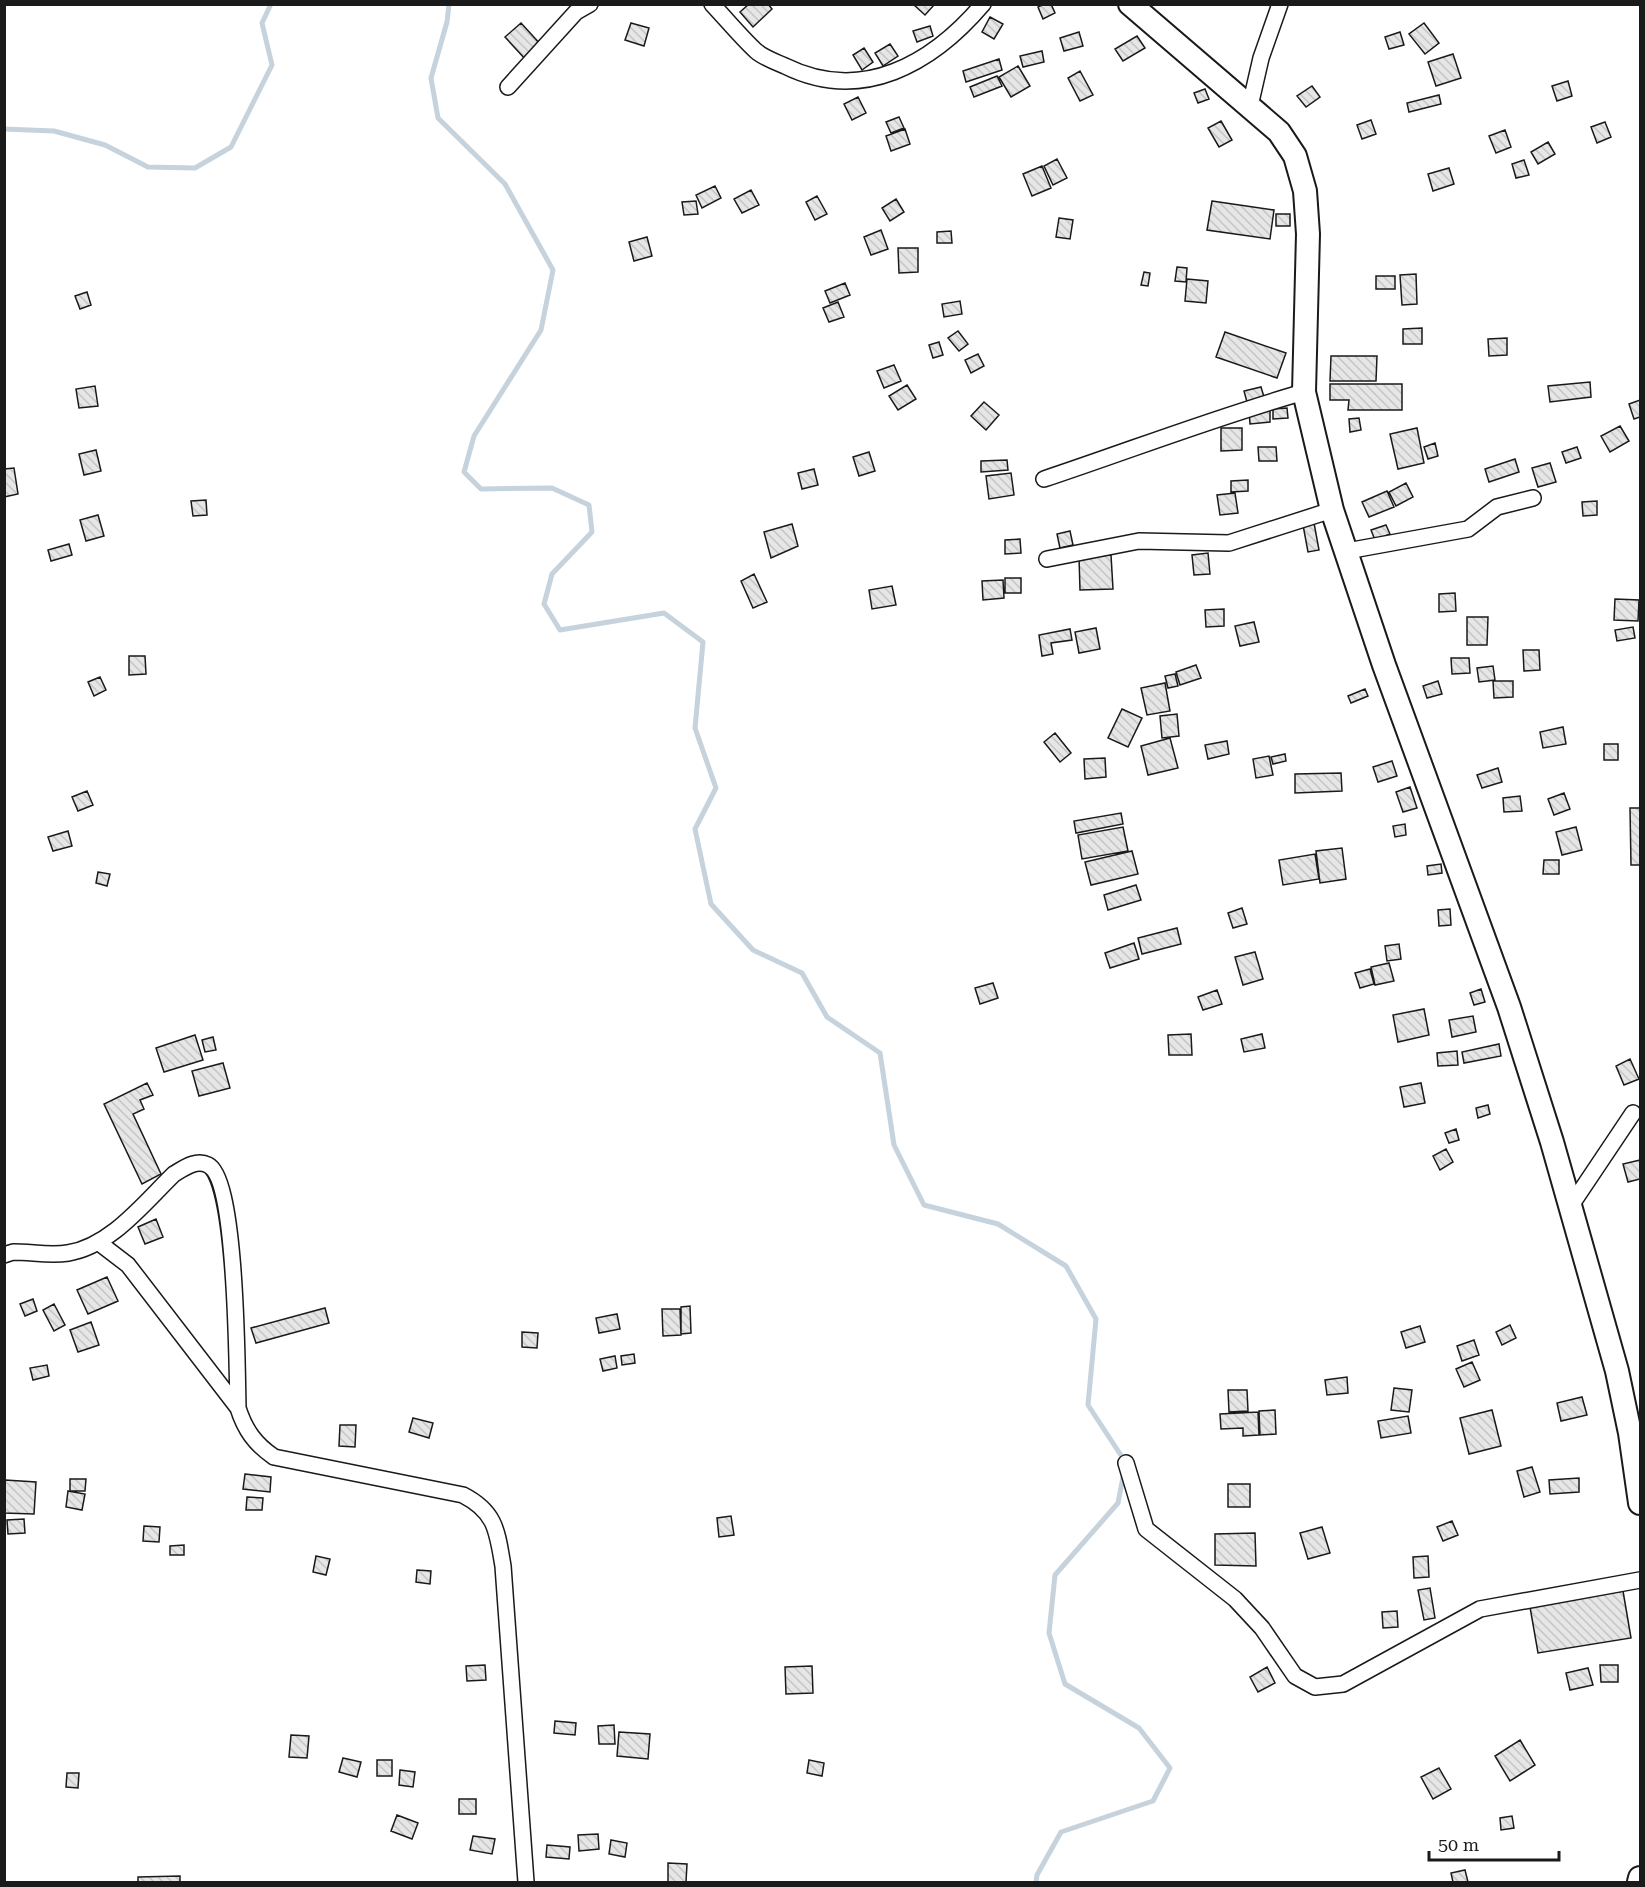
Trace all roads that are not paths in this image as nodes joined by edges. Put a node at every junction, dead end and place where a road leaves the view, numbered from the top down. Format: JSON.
{"nodes":[{"id":1,"x":590,"y":4,"type":"edge"},
{"id":2,"x":712,"y":4,"type":"edge"},
{"id":3,"x":983,"y":4,"type":"edge"},
{"id":4,"x":1130,"y":4,"type":"edge"},
{"id":5,"x":1280,"y":4,"type":"edge"},
{"id":6,"x":508,"y":87,"type":"dead end"},
{"id":7,"x":1250,"y":106,"type":"junction"},
{"id":8,"x":1304,"y":392,"type":"junction"},
{"id":9,"x":1044,"y":479,"type":"dead end"},
{"id":10,"x":1533,"y":498,"type":"dead end"},
{"id":11,"x":1332,"y":510,"type":"junction"},
{"id":12,"x":1347,"y":551,"type":"junction"},
{"id":13,"x":1047,"y":559,"type":"dead end"},
{"id":14,"x":1633,"y":1113,"type":"dead end"},
{"id":15,"x":1570,"y":1208,"type":"junction"},
{"id":16,"x":98,"y":1242,"type":"junction"},
{"id":17,"x":4,"y":1255,"type":"edge"},
{"id":18,"x":238,"y":1408,"type":"junction"},
{"id":19,"x":1126,"y":1463,"type":"dead end"},
{"id":20,"x":1641,"y":1503,"type":"edge"},
{"id":21,"x":1641,"y":1580,"type":"edge"},
{"id":22,"x":1641,"y":1878,"type":"edge"},
{"id":23,"x":526,"y":1882,"type":"edge"},
{"id":24,"x":1639,"y":1882,"type":"edge"}],
"edges":[{"from":1,"to":6,"type":"street"},
{"from":2,"to":3,"type":"street"},
{"from":4,"to":7,"type":"street"},
{"from":5,"to":7,"type":"street"},
{"from":7,"to":8,"type":"street"},
{"from":8,"to":9,"type":"street"},
{"from":8,"to":11,"type":"street"},
{"from":10,"to":12,"type":"street"},
{"from":11,"to":12,"type":"street"},
{"from":11,"to":13,"type":"street"},
{"from":12,"to":15,"type":"street"},
{"from":14,"to":15,"type":"street"},
{"from":15,"to":20,"type":"street"},
{"from":16,"to":17,"type":"street"},
{"from":16,"to":18,"type":"street"},
{"from":16,"to":18,"type":"street"},
{"from":18,"to":23,"type":"street"},
{"from":19,"to":21,"type":"street"},
{"from":22,"to":24,"type":"street"}]}
